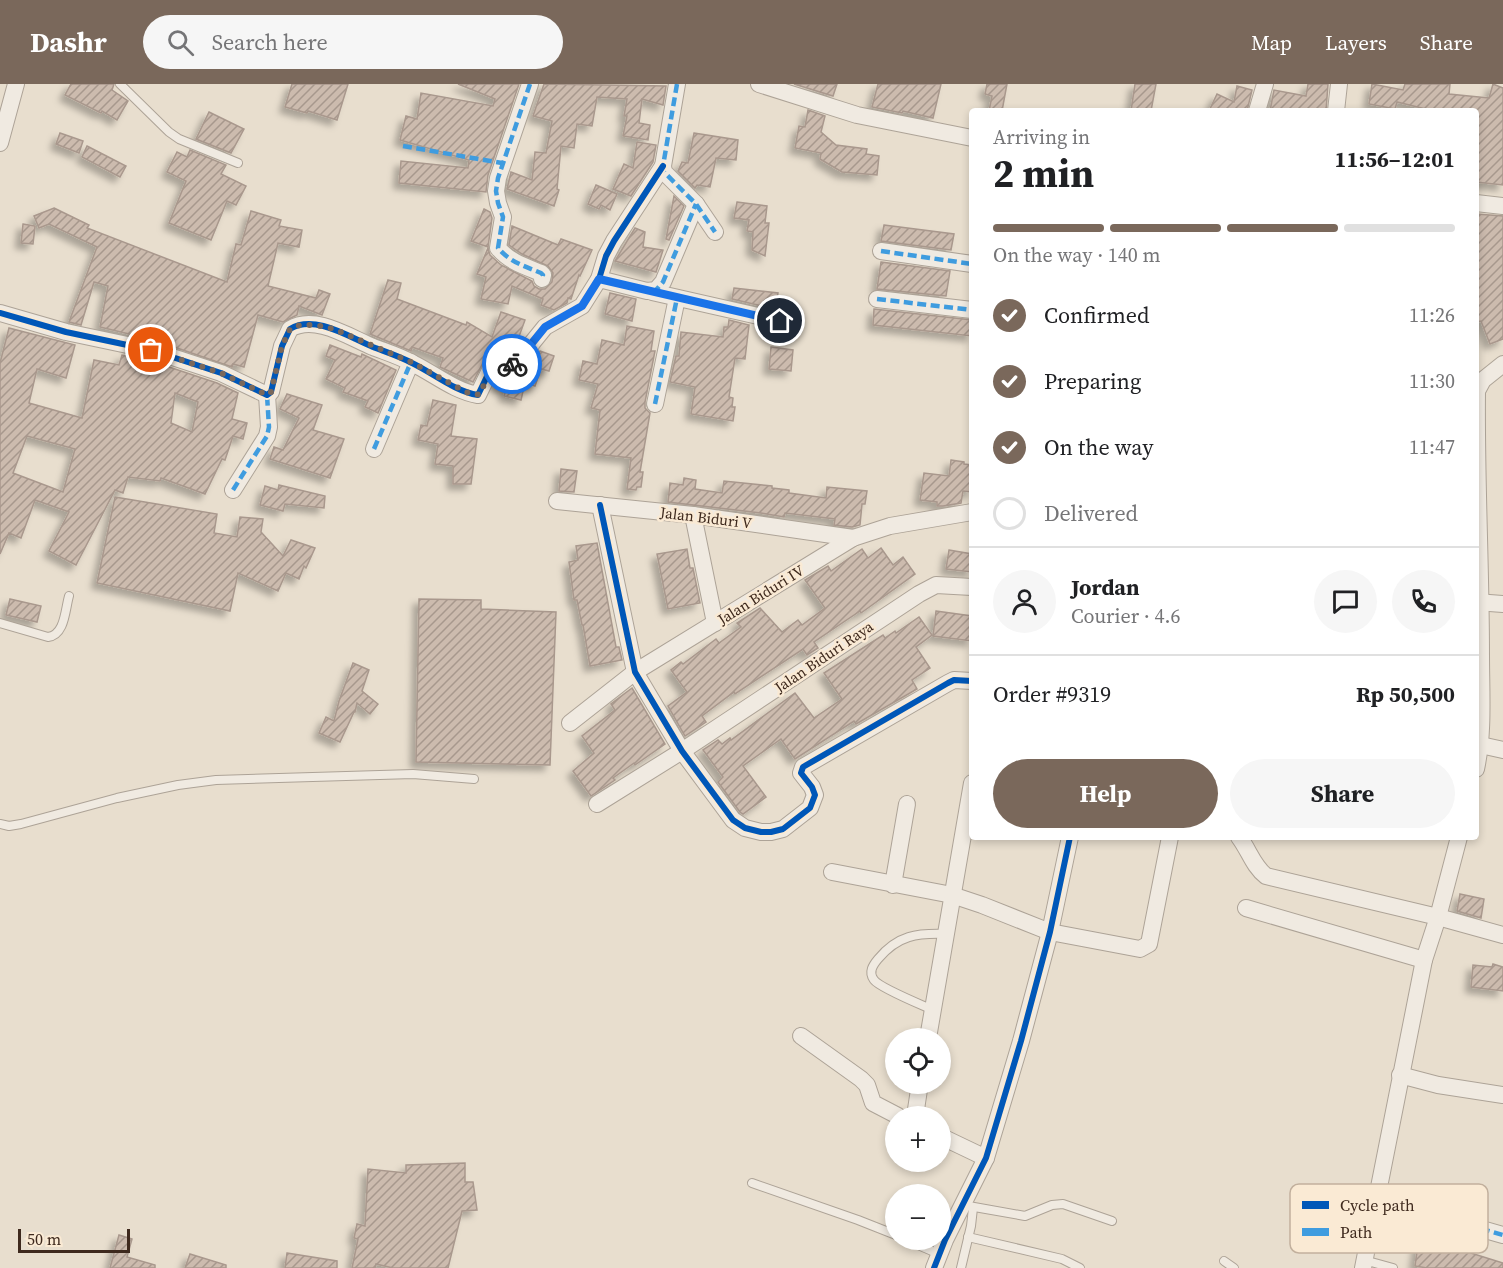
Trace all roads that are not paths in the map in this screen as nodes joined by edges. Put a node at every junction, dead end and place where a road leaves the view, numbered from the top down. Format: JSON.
{"nodes":[{"id":1,"x":16,"y":84,"type":"edge"},
{"id":2,"x":120,"y":84,"type":"edge"},
{"id":3,"x":530,"y":84,"type":"edge"},
{"id":4,"x":677,"y":84,"type":"edge"},
{"id":5,"x":759,"y":84,"type":"edge"},
{"id":6,"x":1265,"y":84,"type":"edge"},
{"id":7,"x":1338,"y":84,"type":"edge"},
{"id":8,"x":1258,"y":108,"type":"edge"},
{"id":9,"x":1336,"y":108,"type":"edge"},
{"id":10,"x":969,"y":137,"type":"edge"},
{"id":11,"x":0,"y":143,"type":"edge"},
{"id":12,"x":238,"y":163,"type":"dead end"},
{"id":13,"x":663,"y":166,"type":"junction"},
{"id":14,"x":1479,"y":203,"type":"edge"},
{"id":15,"x":696,"y":204,"type":"junction"},
{"id":16,"x":1503,"y":206,"type":"edge"},
{"id":17,"x":715,"y":232,"type":"dead end"},
{"id":18,"x":881,"y":251,"type":"dead end"},
{"id":19,"x":969,"y":264,"type":"edge"},
{"id":20,"x":542,"y":279,"type":"dead end"},
{"id":21,"x":599,"y":279,"type":"junction"},
{"id":22,"x":652,"y":292,"type":"junction"},
{"id":23,"x":677,"y":298,"type":"junction"},
{"id":24,"x":877,"y":299,"type":"dead end"},
{"id":25,"x":969,"y":310,"type":"edge"},
{"id":26,"x":0,"y":313,"type":"edge"},
{"id":27,"x":780,"y":321,"type":"dead end"},
{"id":28,"x":411,"y":362,"type":"junction"},
{"id":29,"x":1503,"y":364,"type":"edge"},
{"id":30,"x":1479,"y":387,"type":"edge"},
{"id":31,"x":267,"y":395,"type":"junction"},
{"id":32,"x":655,"y":404,"type":"dead end"},
{"id":33,"x":374,"y":449,"type":"dead end"},
{"id":34,"x":232,"y":490,"type":"dead end"},
{"id":35,"x":557,"y":501,"type":"dead end"},
{"id":36,"x":600,"y":505,"type":"junction"},
{"id":37,"x":969,"y":513,"type":"edge"},
{"id":38,"x":693,"y":515,"type":"junction"},
{"id":39,"x":853,"y":538,"type":"junction"},
{"id":40,"x":969,"y":587,"type":"edge"},
{"id":41,"x":69,"y":596,"type":"dead end"},
{"id":42,"x":1479,"y":602,"type":"edge"},
{"id":43,"x":1503,"y":604,"type":"edge"},
{"id":44,"x":0,"y":623,"type":"edge"},
{"id":45,"x":715,"y":623,"type":"junction"},
{"id":46,"x":635,"y":672,"type":"junction"},
{"id":47,"x":969,"y":681,"type":"edge"},
{"id":48,"x":570,"y":723,"type":"dead end"},
{"id":49,"x":1503,"y":750,"type":"edge"},
{"id":50,"x":682,"y":751,"type":"junction"},
{"id":51,"x":1479,"y":756,"type":"edge"},
{"id":52,"x":474,"y":779,"type":"dead end"},
{"id":53,"x":969,"y":800,"type":"edge"},
{"id":54,"x":597,"y":804,"type":"dead end"},
{"id":55,"x":907,"y":804,"type":"dead end"},
{"id":56,"x":0,"y":824,"type":"edge"},
{"id":57,"x":1069,"y":840,"type":"edge"},
{"id":58,"x":1169,"y":840,"type":"edge"},
{"id":59,"x":1241,"y":840,"type":"edge"},
{"id":60,"x":1458,"y":840,"type":"edge"},
{"id":61,"x":832,"y":872,"type":"dead end"},
{"id":62,"x":893,"y":885,"type":"junction"},
{"id":63,"x":952,"y":895,"type":"junction"},
{"id":64,"x":1245,"y":908,"type":"dead end"},
{"id":65,"x":1438,"y":917,"type":"junction"},
{"id":66,"x":1050,"y":932,"type":"junction"},
{"id":67,"x":946,"y":934,"type":"junction"},
{"id":68,"x":1503,"y":935,"type":"edge"},
{"id":69,"x":1424,"y":960,"type":"junction"},
{"id":70,"x":933,"y":1010,"type":"junction"},
{"id":71,"x":930,"y":1028,"type":"edge"},
{"id":72,"x":801,"y":1036,"type":"dead end"},
{"id":73,"x":1400,"y":1075,"type":"junction"},
{"id":74,"x":1503,"y":1095,"type":"edge"},
{"id":75,"x":885,"y":1109,"type":"edge"},
{"id":76,"x":951,"y":1141,"type":"edge"},
{"id":77,"x":986,"y":1158,"type":"junction"},
{"id":78,"x":752,"y":1183,"type":"dead end"},
{"id":79,"x":1380,"y":1184,"type":"edge"},
{"id":80,"x":968,"y":1207,"type":"junction"},
{"id":81,"x":1112,"y":1221,"type":"dead end"},
{"id":82,"x":885,"y":1231,"type":"edge"},
{"id":83,"x":1488,"y":1231,"type":"edge"},
{"id":84,"x":1503,"y":1235,"type":"edge"},
{"id":85,"x":968,"y":1237,"type":"junction"},
{"id":86,"x":920,"y":1250,"type":"edge"},
{"id":87,"x":936,"y":1261,"type":"edge"},
{"id":88,"x":1224,"y":1262,"type":"dead end"},
{"id":89,"x":1364,"y":1264,"type":"edge"},
{"id":90,"x":961,"y":1268,"type":"edge"},
{"id":91,"x":1080,"y":1268,"type":"edge"},
{"id":92,"x":1233,"y":1268,"type":"edge"},
{"id":93,"x":1393,"y":1268,"type":"edge"}],
"edges":[{"from":1,"to":11,"type":"street"},
{"from":2,"to":12,"type":"lane"},
{"from":3,"to":20,"type":"street"},
{"from":4,"to":13,"type":"street"},
{"from":5,"to":10,"type":"street"},
{"from":6,"to":8,"type":"street"},
{"from":7,"to":9,"type":"street"},
{"from":13,"to":15,"type":"street"},
{"from":13,"to":21,"type":"street"},
{"from":14,"to":16,"type":"street"},
{"from":15,"to":17,"type":"street"},
{"from":15,"to":22,"type":"street"},
{"from":18,"to":19,"type":"street"},
{"from":21,"to":22,"type":"street"},
{"from":21,"to":28,"type":"street"},
{"from":22,"to":23,"type":"street"},
{"from":23,"to":27,"type":"street"},
{"from":23,"to":32,"type":"street"},
{"from":24,"to":25,"type":"street"},
{"from":26,"to":31,"type":"street"},
{"from":28,"to":31,"type":"street"},
{"from":28,"to":33,"type":"street"},
{"from":29,"to":30,"type":"street"},
{"from":31,"to":34,"type":"street"},
{"from":35,"to":36,"type":"street","name":"Jalan Biduri V"},
{"from":36,"to":38,"type":"street","name":"Jalan Biduri V"},
{"from":36,"to":46,"type":"street"},
{"from":37,"to":39,"type":"street","name":"Jalan Biduri IV"},
{"from":38,"to":39,"type":"street","name":"Jalan Biduri V"},
{"from":38,"to":45,"type":"street"},
{"from":39,"to":45,"type":"street","name":"Jalan Biduri IV"},
{"from":40,"to":50,"type":"street","name":"Jalan Biduri Raya"},
{"from":41,"to":44,"type":"lane"},
{"from":42,"to":43,"type":"street"},
{"from":45,"to":46,"type":"street","name":"Jalan Biduri IV"},
{"from":46,"to":48,"type":"street","name":"Jalan Biduri IV"},
{"from":46,"to":50,"type":"street"},
{"from":47,"to":50,"type":"street"},
{"from":49,"to":51,"type":"street"},
{"from":50,"to":54,"type":"street","name":"Jalan Biduri Raya"},
{"from":52,"to":56,"type":"lane"},
{"from":53,"to":63,"type":"street"},
{"from":55,"to":62,"type":"street"},
{"from":57,"to":66,"type":"street"},
{"from":58,"to":66,"type":"street"},
{"from":59,"to":65,"type":"street"},
{"from":60,"to":65,"type":"street"},
{"from":61,"to":62,"type":"street"},
{"from":62,"to":63,"type":"street"},
{"from":63,"to":66,"type":"street"},
{"from":63,"to":67,"type":"street"},
{"from":64,"to":69,"type":"street"},
{"from":65,"to":68,"type":"street"},
{"from":65,"to":69,"type":"street"},
{"from":66,"to":77,"type":"street"},
{"from":67,"to":70,"type":"street"},
{"from":67,"to":70,"type":"lane"},
{"from":69,"to":73,"type":"street"},
{"from":70,"to":71,"type":"street"},
{"from":72,"to":75,"type":"street"},
{"from":73,"to":74,"type":"street"},
{"from":73,"to":79,"type":"street"},
{"from":76,"to":77,"type":"street"},
{"from":77,"to":80,"type":"street"},
{"from":78,"to":82,"type":"lane"},
{"from":80,"to":81,"type":"lane"},
{"from":80,"to":85,"type":"lane"},
{"from":80,"to":87,"type":"street"},
{"from":83,"to":84,"type":"street"},
{"from":85,"to":90,"type":"lane"},
{"from":85,"to":91,"type":"lane"},
{"from":86,"to":87,"type":"lane"},
{"from":88,"to":92,"type":"lane"},
{"from":89,"to":93,"type":"lane"}]}
